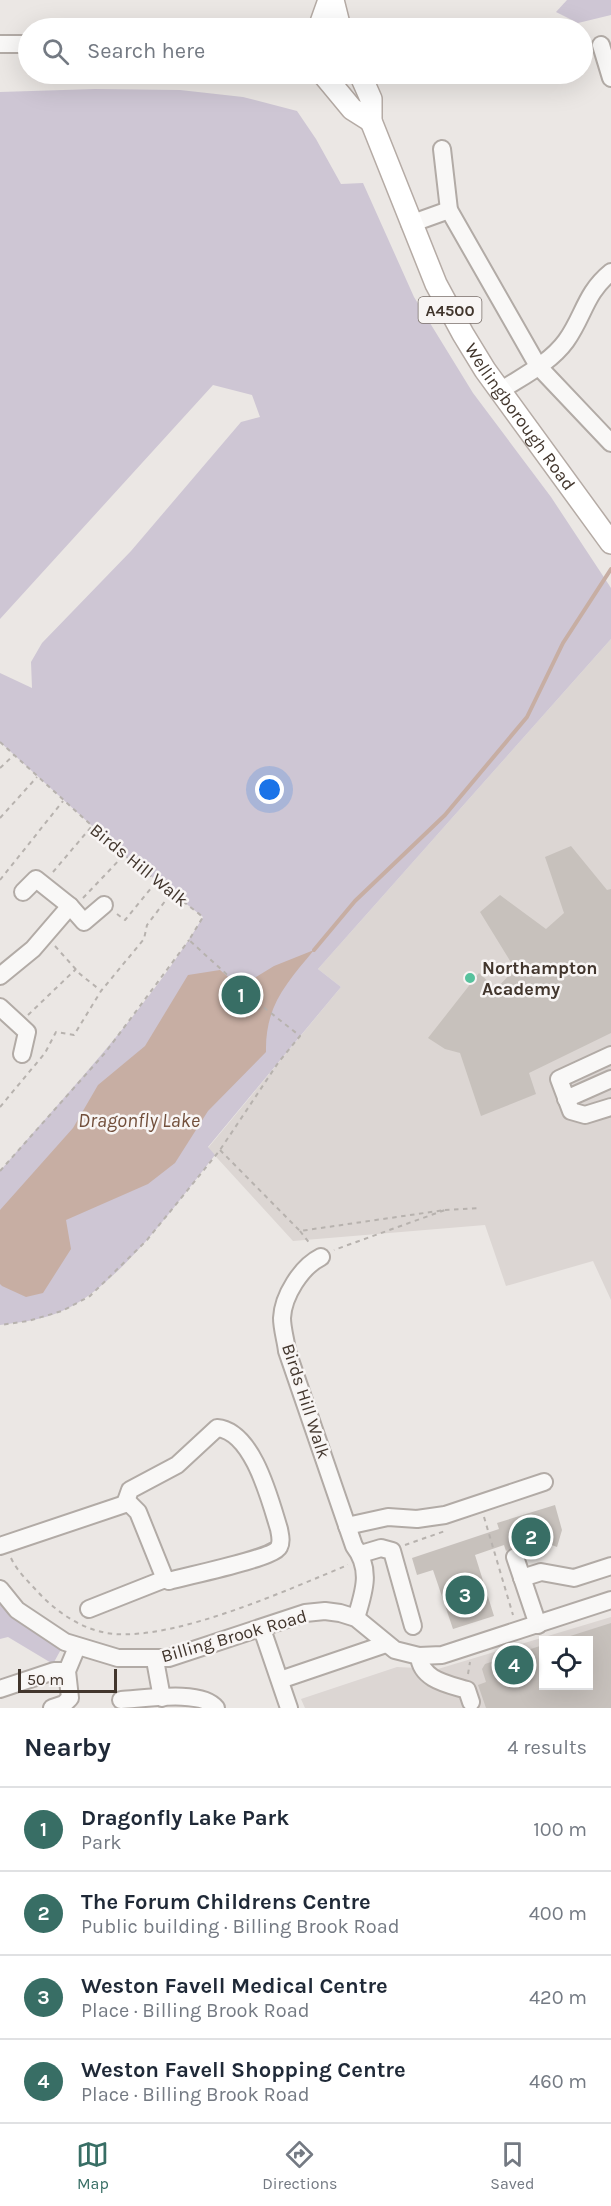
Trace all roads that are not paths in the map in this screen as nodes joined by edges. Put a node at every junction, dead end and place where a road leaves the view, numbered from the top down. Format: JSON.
{"nodes":[{"id":1,"x":331,"y":0,"type":"edge"},
{"id":2,"x":323,"y":18,"type":"edge"},
{"id":3,"x":336,"y":18,"type":"edge"},
{"id":4,"x":0,"y":44,"type":"edge"},
{"id":5,"x":18,"y":44,"type":"edge"},
{"id":6,"x":601,"y":45,"type":"dead end"},
{"id":7,"x":611,"y":78,"type":"edge"},
{"id":8,"x":331,"y":84,"type":"edge"},
{"id":9,"x":364,"y":84,"type":"edge"},
{"id":10,"x":371,"y":121,"type":"junction"},
{"id":11,"x":442,"y":149,"type":"dead end"},
{"id":12,"x":449,"y":210,"type":"junction"},
{"id":13,"x":410,"y":224,"type":"junction"},
{"id":14,"x":611,"y":272,"type":"edge"},
{"id":15,"x":538,"y":366,"type":"junction"},
{"id":16,"x":500,"y":391,"type":"junction"},
{"id":17,"x":611,"y":443,"type":"edge"},
{"id":18,"x":611,"y":543,"type":"edge"},
{"id":19,"x":22,"y":892,"type":"dead end"},
{"id":20,"x":104,"y":905,"type":"road end"},
{"id":21,"x":70,"y":906,"type":"junction"},
{"id":22,"x":0,"y":976,"type":"edge"},
{"id":23,"x":0,"y":1007,"type":"edge"},
{"id":24,"x":22,"y":1054,"type":"dead end"},
{"id":25,"x":611,"y":1054,"type":"edge"},
{"id":26,"x":611,"y":1079,"type":"edge"},
{"id":27,"x":566,"y":1099,"type":"junction"},
{"id":28,"x":611,"y":1107,"type":"edge"},
{"id":29,"x":321,"y":1257,"type":"road end"},
{"id":30,"x":544,"y":1482,"type":"dead end"},
{"id":31,"x":124,"y":1504,"type":"junction"},
{"id":32,"x":347,"y":1526,"type":"junction"},
{"id":33,"x":3,"y":1545,"type":"edge"},
{"id":34,"x":362,"y":1557,"type":"junction"},
{"id":35,"x":515,"y":1557,"type":"dead end"},
{"id":36,"x":611,"y":1566,"type":"edge"},
{"id":37,"x":522,"y":1578,"type":"junction"},
{"id":38,"x":165,"y":1579,"type":"junction"},
{"id":39,"x":0,"y":1589,"type":"edge"},
{"id":40,"x":611,"y":1600,"type":"edge"},
{"id":41,"x":90,"y":1609,"type":"dead end"},
{"id":42,"x":356,"y":1618,"type":"junction"},
{"id":43,"x":538,"y":1624,"type":"junction"},
{"id":44,"x":413,"y":1626,"type":"dead end"},
{"id":45,"x":262,"y":1629,"type":"junction"},
{"id":46,"x":386,"y":1644,"type":"junction"},
{"id":47,"x":77,"y":1647,"type":"junction"},
{"id":48,"x":419,"y":1656,"type":"junction"},
{"id":49,"x":156,"y":1660,"type":"junction"},
{"id":50,"x":67,"y":1671,"type":"junction"},
{"id":51,"x":280,"y":1680,"type":"junction"},
{"id":52,"x":0,"y":1689,"type":"edge"},
{"id":53,"x":162,"y":1698,"type":"junction"},
{"id":54,"x":121,"y":1700,"type":"dead end"},
{"id":55,"x":471,"y":1702,"type":"dead end"},
{"id":56,"x":52,"y":1708,"type":"edge"},
{"id":57,"x":216,"y":1708,"type":"edge"},
{"id":58,"x":289,"y":1708,"type":"edge"}],
"edges":[{"from":1,"to":2,"type":"main road"},
{"from":1,"to":3,"type":"main road"},
{"from":4,"to":5,"type":"street"},
{"from":6,"to":7,"type":"street"},
{"from":8,"to":10,"type":"main road"},
{"from":9,"to":10,"type":"main road","name":"Wellingborough Road"},
{"from":10,"to":13,"type":"main road","name":"Wellingborough Road","number":"A4500"},
{"from":11,"to":12,"type":"street"},
{"from":12,"to":13,"type":"street"},
{"from":12,"to":15,"type":"street"},
{"from":13,"to":16,"type":"main road","name":"Wellingborough Road","number":"A4500"},
{"from":14,"to":15,"type":"street"},
{"from":15,"to":16,"type":"street"},
{"from":15,"to":17,"type":"street"},
{"from":16,"to":18,"type":"main road","name":"Wellingborough Road","number":"A4500"},
{"from":19,"to":21,"type":"street"},
{"from":20,"to":21,"type":"street"},
{"from":21,"to":22,"type":"street"},
{"from":23,"to":24,"type":"street"},
{"from":25,"to":27,"type":"street"},
{"from":26,"to":27,"type":"street"},
{"from":27,"to":28,"type":"street"},
{"from":29,"to":32,"type":"street","name":"Birds Hill Walk"},
{"from":30,"to":32,"type":"street"},
{"from":31,"to":33,"type":"street"},
{"from":31,"to":38,"type":"street"},
{"from":31,"to":38,"type":"street"},
{"from":32,"to":34,"type":"street","name":"Birds Hill Walk"},
{"from":34,"to":42,"type":"street","name":"Birds Hill Walk"},
{"from":34,"to":44,"type":"street"},
{"from":35,"to":37,"type":"street"},
{"from":36,"to":37,"type":"street"},
{"from":37,"to":43,"type":"street"},
{"from":38,"to":41,"type":"street"},
{"from":39,"to":47,"type":"street","name":"Billing Brook Road"},
{"from":40,"to":43,"type":"street","name":"Billing Brook Road"},
{"from":42,"to":45,"type":"street","name":"Billing Brook Road"},
{"from":42,"to":46,"type":"street","name":"Billing Brook Road"},
{"from":43,"to":48,"type":"street","name":"Billing Brook Road"},
{"from":45,"to":49,"type":"street","name":"Billing Brook Road"},
{"from":45,"to":51,"type":"street"},
{"from":46,"to":48,"type":"street","name":"Billing Brook Road"},
{"from":46,"to":51,"type":"street"},
{"from":47,"to":49,"type":"street","name":"Billing Brook Road"},
{"from":47,"to":50,"type":"street"},
{"from":48,"to":55,"type":"street"},
{"from":49,"to":53,"type":"street"},
{"from":50,"to":52,"type":"street"},
{"from":50,"to":56,"type":"street"},
{"from":51,"to":58,"type":"street"},
{"from":53,"to":54,"type":"street"},
{"from":53,"to":57,"type":"street"}]}
